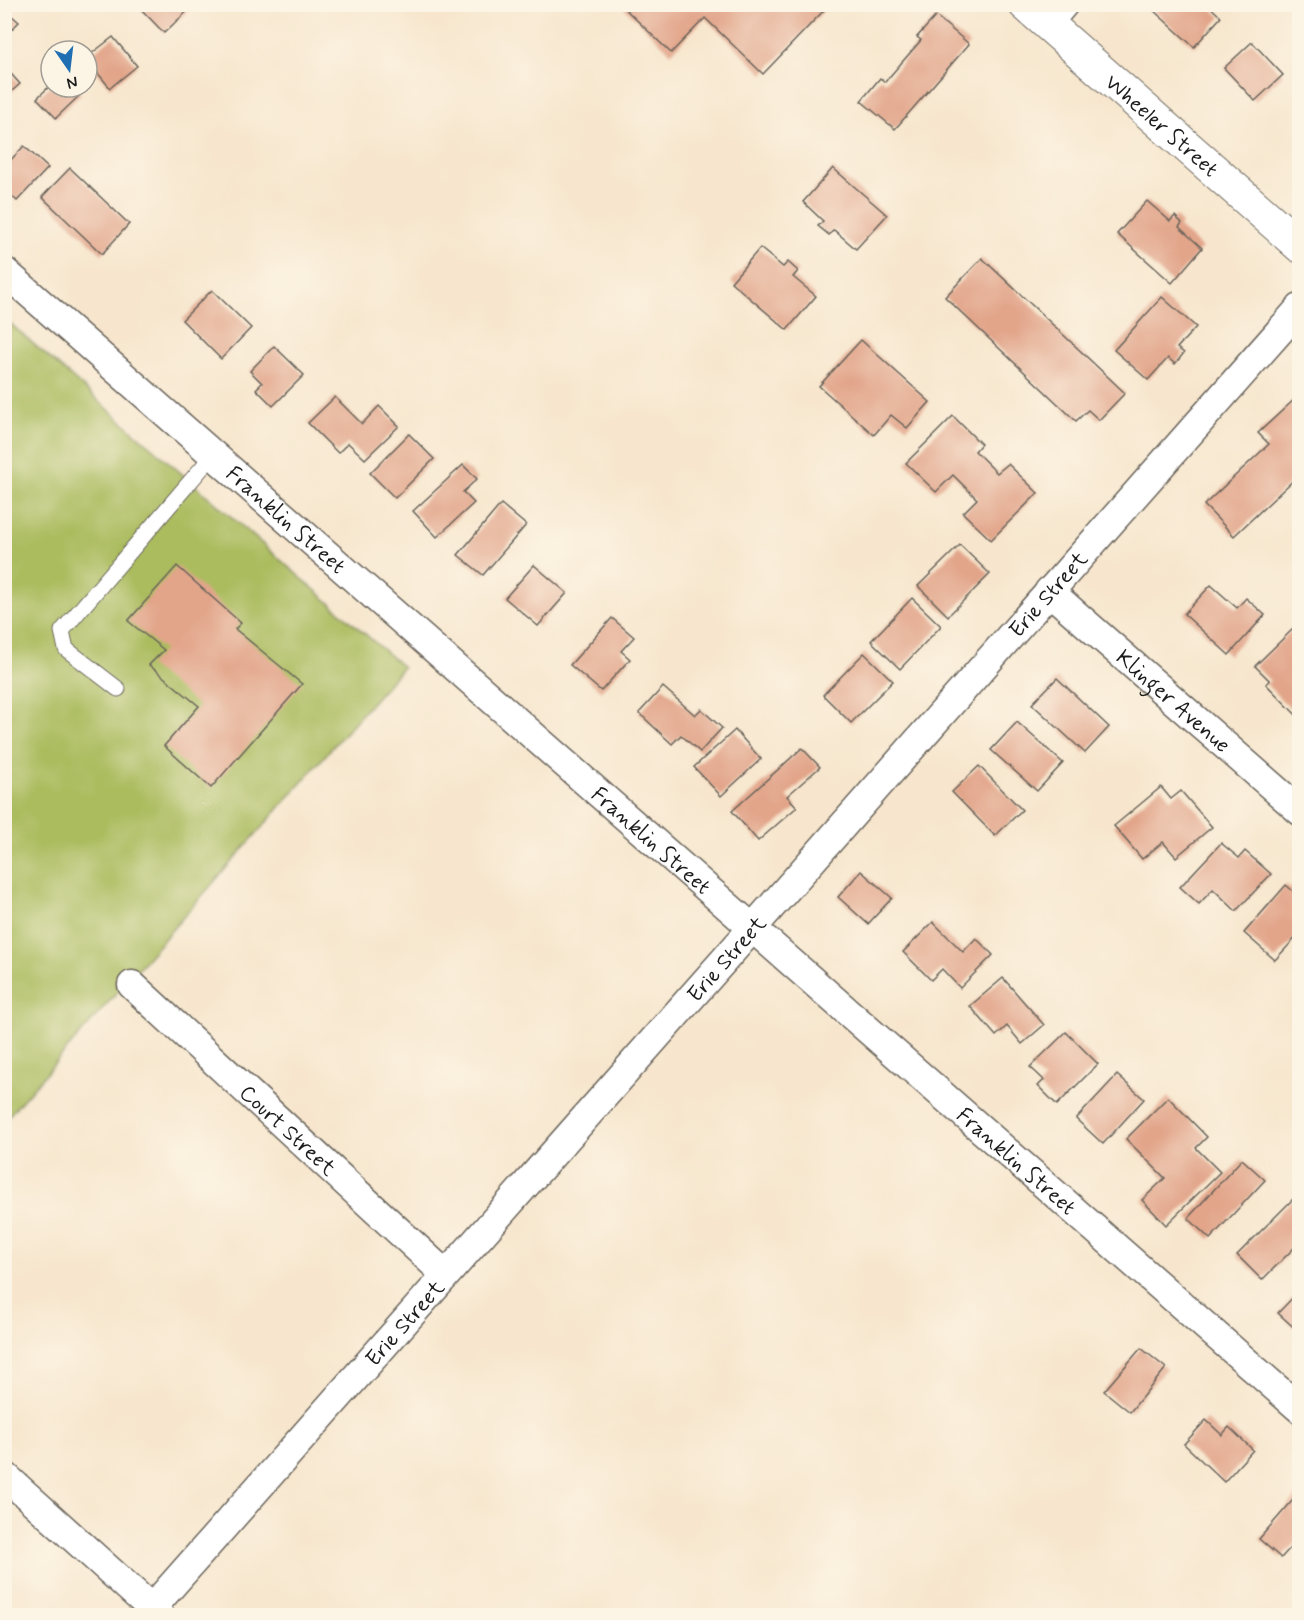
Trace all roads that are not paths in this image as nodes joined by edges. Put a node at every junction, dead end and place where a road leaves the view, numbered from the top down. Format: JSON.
{"nodes":[{"id":1,"x":1045,"y":11,"type":"edge"},
{"id":2,"x":1299,"y":246,"type":"edge"},
{"id":3,"x":4,"y":271,"type":"edge"},
{"id":4,"x":1299,"y":308,"type":"edge"},
{"id":5,"x":213,"y":455,"type":"junction"},
{"id":6,"x":1049,"y":591,"type":"junction"},
{"id":7,"x":118,"y":689,"type":"dead end"},
{"id":8,"x":1299,"y":811,"type":"edge"},
{"id":9,"x":751,"y":927,"type":"junction"},
{"id":10,"x":132,"y":985,"type":"dead end"},
{"id":11,"x":445,"y":1274,"type":"junction"},
{"id":12,"x":1299,"y":1409,"type":"edge"},
{"id":13,"x":4,"y":1475,"type":"edge"},
{"id":14,"x":156,"y":1612,"type":"edge"}],
"edges":[{"from":1,"to":2,"type":"street","name":"Wheeler Street"},
{"from":3,"to":5,"type":"street","name":"Franklin Street"},
{"from":4,"to":6,"type":"street","name":"Erie Street"},
{"from":5,"to":7,"type":"lane"},
{"from":5,"to":9,"type":"street","name":"Franklin Street"},
{"from":6,"to":8,"type":"street","name":"Klinger Avenue"},
{"from":6,"to":9,"type":"street","name":"Erie Street"},
{"from":9,"to":11,"type":"street","name":"Erie Street"},
{"from":9,"to":12,"type":"street","name":"Franklin Street"},
{"from":10,"to":11,"type":"street","name":"Court Street"},
{"from":11,"to":14,"type":"street","name":"Erie Street"},
{"from":13,"to":14,"type":"street"}]}
